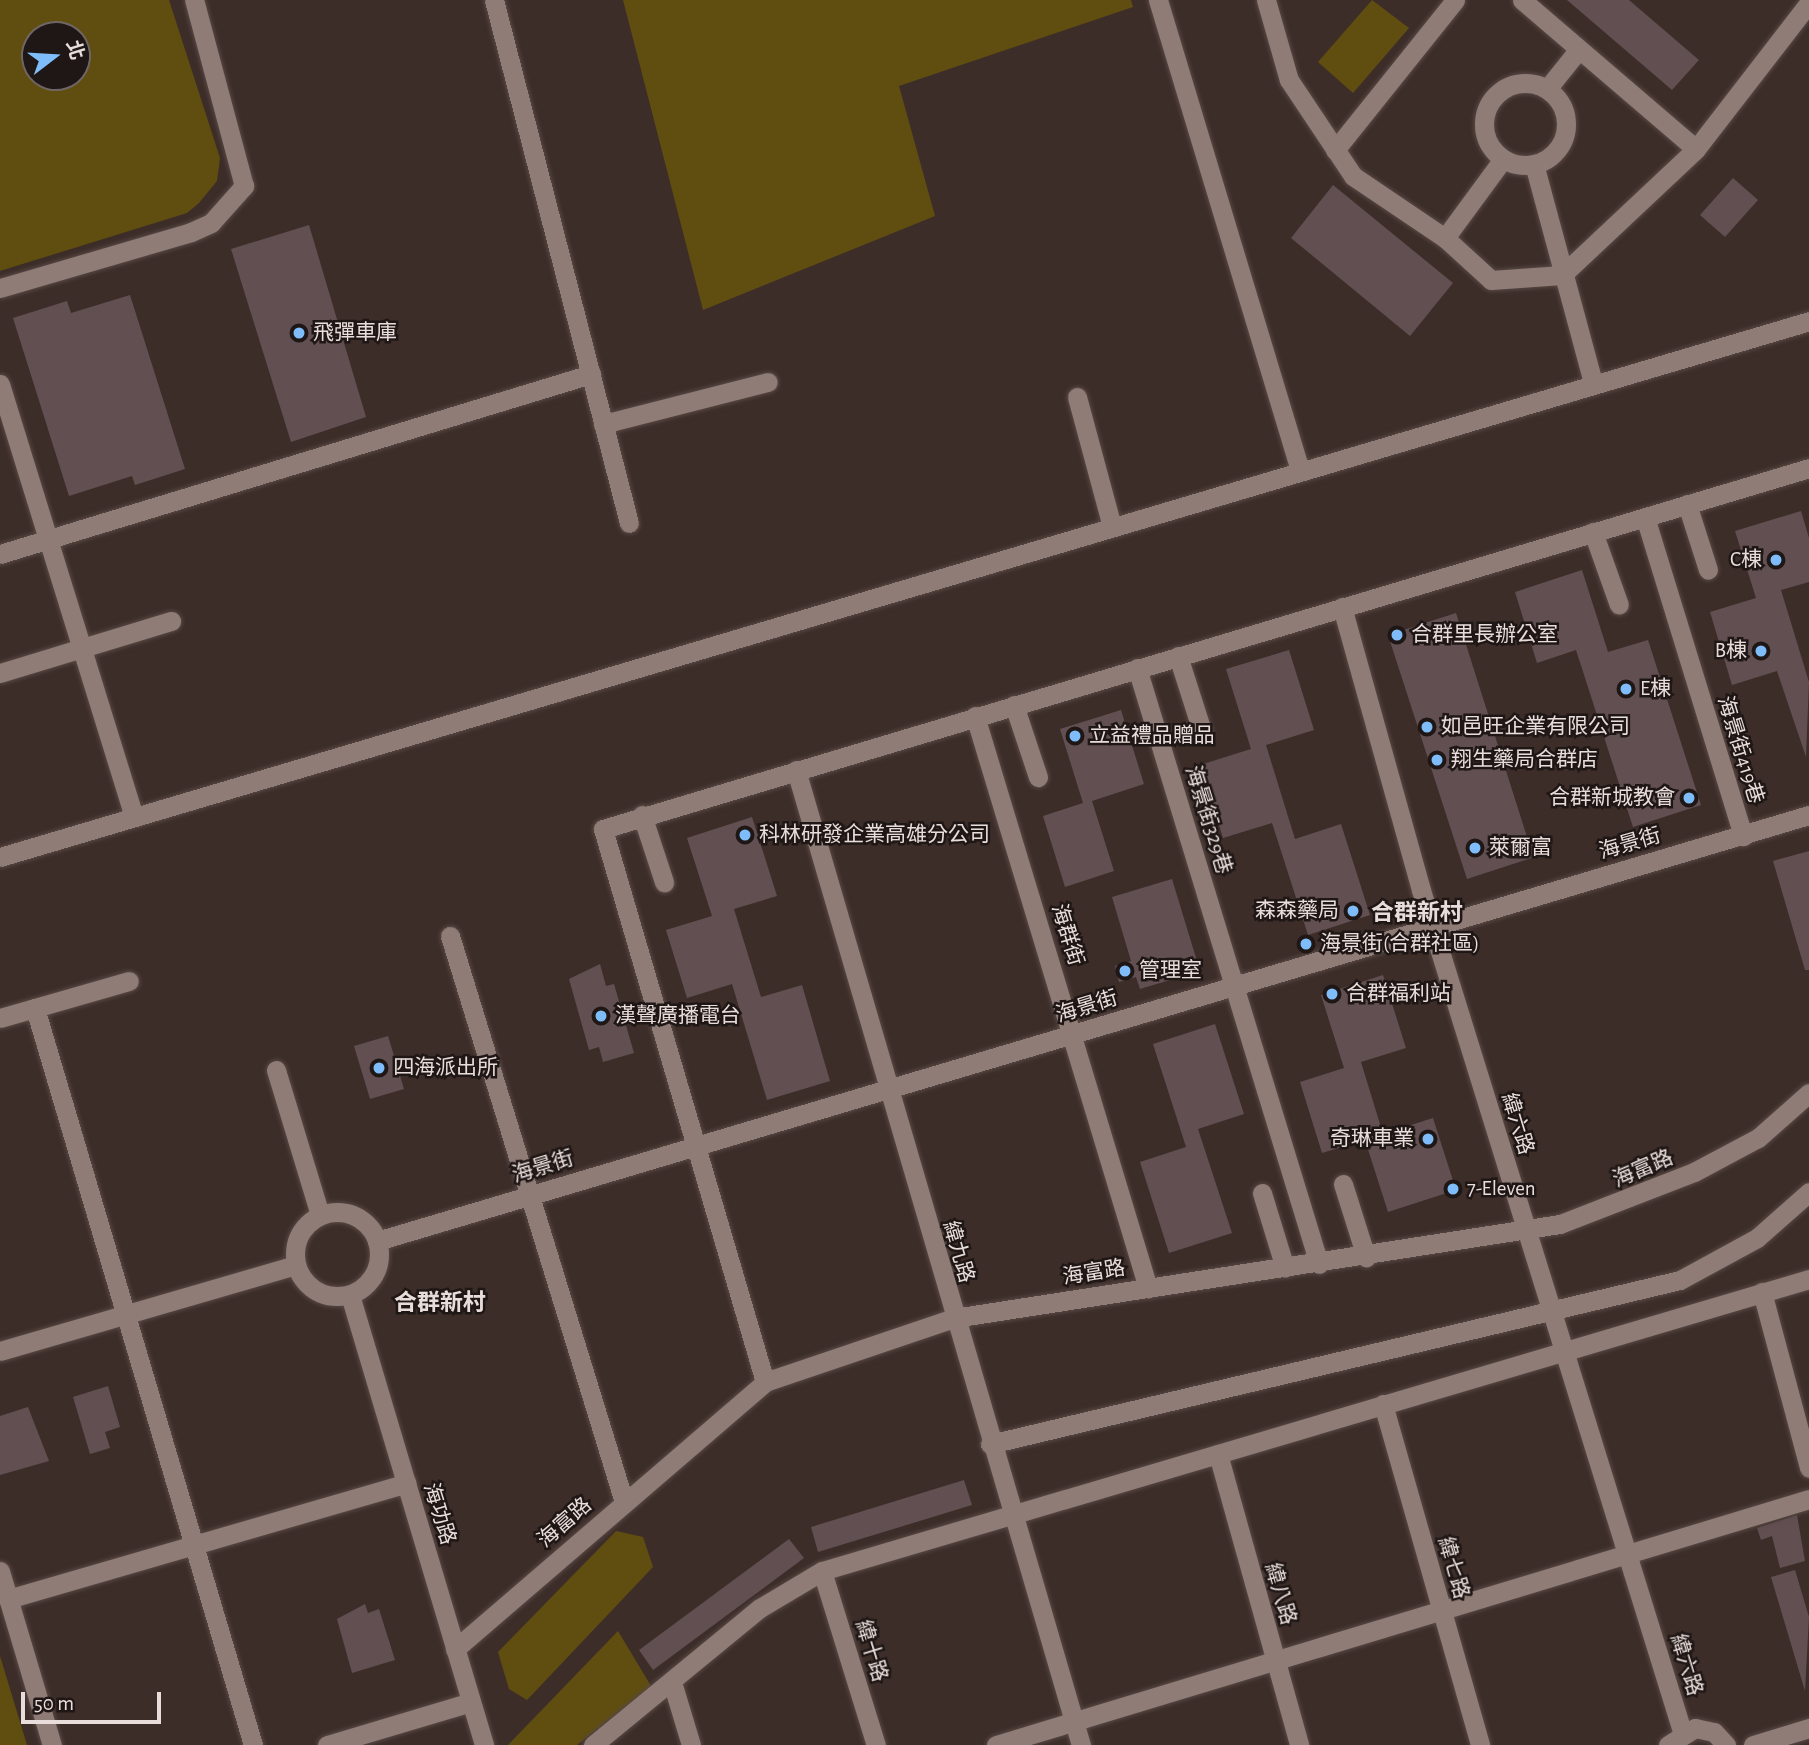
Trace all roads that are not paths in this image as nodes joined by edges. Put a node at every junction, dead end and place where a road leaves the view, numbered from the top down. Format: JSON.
{"nodes":[{"id":1,"x":194,"y":0,"type":"edge"},
{"id":2,"x":495,"y":0,"type":"edge"},
{"id":3,"x":1158,"y":0,"type":"edge"},
{"id":4,"x":1266,"y":0,"type":"edge"},
{"id":5,"x":1455,"y":0,"type":"edge"},
{"id":6,"x":1522,"y":0,"type":"edge"},
{"id":7,"x":1809,"y":3,"type":"edge"},
{"id":8,"x":1579,"y":49,"type":"junction"},
{"id":9,"x":1547,"y":89,"type":"junction"},
{"id":10,"x":1696,"y":149,"type":"junction"},
{"id":11,"x":1335,"y":150,"type":"junction"},
{"id":12,"x":1503,"y":159,"type":"junction"},
{"id":13,"x":1534,"y":164,"type":"junction"},
{"id":14,"x":1445,"y":238,"type":"junction"},
{"id":15,"x":1562,"y":275,"type":"junction"},
{"id":16,"x":0,"y":288,"type":"edge"},
{"id":17,"x":1809,"y":321,"type":"edge"},
{"id":18,"x":590,"y":374,"type":"junction"},
{"id":19,"x":768,"y":382,"type":"dead end"},
{"id":20,"x":1593,"y":383,"type":"junction"},
{"id":21,"x":0,"y":384,"type":"edge"},
{"id":22,"x":1077,"y":397,"type":"dead end"},
{"id":23,"x":603,"y":424,"type":"junction"},
{"id":24,"x":1809,"y":468,"type":"edge"},
{"id":25,"x":1300,"y":471,"type":"junction"},
{"id":26,"x":1687,"y":505,"type":"junction"},
{"id":27,"x":1645,"y":517,"type":"junction"},
{"id":28,"x":629,"y":523,"type":"dead end"},
{"id":29,"x":1112,"y":527,"type":"junction"},
{"id":30,"x":1593,"y":532,"type":"junction"},
{"id":31,"x":48,"y":539,"type":"junction"},
{"id":32,"x":0,"y":554,"type":"edge"},
{"id":33,"x":1708,"y":570,"type":"dead end"},
{"id":34,"x":1619,"y":605,"type":"dead end"},
{"id":35,"x":1342,"y":607,"type":"junction"},
{"id":36,"x":171,"y":621,"type":"dead end"},
{"id":37,"x":82,"y":648,"type":"junction"},
{"id":38,"x":1178,"y":656,"type":"junction"},
{"id":39,"x":1136,"y":668,"type":"junction"},
{"id":40,"x":0,"y":673,"type":"edge"},
{"id":41,"x":1014,"y":705,"type":"junction"},
{"id":42,"x":975,"y":716,"type":"junction"},
{"id":43,"x":1202,"y":732,"type":"dead end"},
{"id":44,"x":796,"y":770,"type":"junction"},
{"id":45,"x":1038,"y":777,"type":"dead end"},
{"id":46,"x":642,"y":815,"type":"junction"},
{"id":47,"x":1809,"y":815,"type":"edge"},
{"id":48,"x":134,"y":817,"type":"junction"},
{"id":49,"x":1743,"y":836,"type":"junction"},
{"id":50,"x":0,"y":857,"type":"edge"},
{"id":51,"x":664,"y":882,"type":"dead end"},
{"id":52,"x":1432,"y":925,"type":"junction"},
{"id":53,"x":450,"y":936,"type":"dead end"},
{"id":54,"x":129,"y":981,"type":"dead end"},
{"id":55,"x":1236,"y":986,"type":"junction"},
{"id":56,"x":35,"y":1008,"type":"junction"},
{"id":57,"x":0,"y":1018,"type":"edge"},
{"id":58,"x":1074,"y":1035,"type":"junction"},
{"id":59,"x":276,"y":1070,"type":"dead end"},
{"id":60,"x":888,"y":1090,"type":"junction"},
{"id":61,"x":1809,"y":1093,"type":"edge"},
{"id":62,"x":694,"y":1144,"type":"junction"},
{"id":63,"x":1343,"y":1184,"type":"dead end"},
{"id":64,"x":1809,"y":1192,"type":"edge"},
{"id":65,"x":1262,"y":1193,"type":"dead end"},
{"id":66,"x":530,"y":1195,"type":"junction"},
{"id":67,"x":320,"y":1215,"type":"junction"},
{"id":68,"x":1528,"y":1232,"type":"junction"},
{"id":69,"x":377,"y":1241,"type":"junction"},
{"id":70,"x":1366,"y":1258,"type":"junction"},
{"id":71,"x":1319,"y":1264,"type":"junction"},
{"id":72,"x":296,"y":1265,"type":"junction"},
{"id":73,"x":1285,"y":1268,"type":"junction"},
{"id":74,"x":1809,"y":1279,"type":"edge"},
{"id":75,"x":1148,"y":1288,"type":"junction"},
{"id":76,"x":1762,"y":1292,"type":"junction"},
{"id":77,"x":350,"y":1295,"type":"junction"},
{"id":78,"x":1556,"y":1311,"type":"junction"},
{"id":79,"x":125,"y":1314,"type":"junction"},
{"id":80,"x":954,"y":1318,"type":"junction"},
{"id":81,"x":1569,"y":1350,"type":"junction"},
{"id":82,"x":0,"y":1351,"type":"edge"},
{"id":83,"x":765,"y":1382,"type":"junction"},
{"id":84,"x":1383,"y":1404,"type":"junction"},
{"id":85,"x":990,"y":1444,"type":"junction"},
{"id":86,"x":1218,"y":1454,"type":"junction"},
{"id":87,"x":1809,"y":1468,"type":"edge"},
{"id":88,"x":406,"y":1483,"type":"junction"},
{"id":89,"x":1809,"y":1499,"type":"edge"},
{"id":90,"x":624,"y":1502,"type":"junction"},
{"id":91,"x":1010,"y":1516,"type":"junction"},
{"id":92,"x":193,"y":1544,"type":"junction"},
{"id":93,"x":1630,"y":1556,"type":"junction"},
{"id":94,"x":822,"y":1571,"type":"junction"},
{"id":95,"x":0,"y":1572,"type":"edge"},
{"id":96,"x":8,"y":1599,"type":"junction"},
{"id":97,"x":1441,"y":1610,"type":"junction"},
{"id":98,"x":455,"y":1648,"type":"junction"},
{"id":99,"x":1275,"y":1660,"type":"junction"},
{"id":100,"x":672,"y":1682,"type":"junction"},
{"id":101,"x":471,"y":1702,"type":"junction"},
{"id":102,"x":1074,"y":1723,"type":"junction"},
{"id":103,"x":1809,"y":1728,"type":"edge"},
{"id":104,"x":1675,"y":1738,"type":"edge"},
{"id":105,"x":52,"y":1745,"type":"edge"},
{"id":106,"x":253,"y":1745,"type":"edge"},
{"id":107,"x":327,"y":1745,"type":"edge"},
{"id":108,"x":484,"y":1745,"type":"edge"},
{"id":109,"x":593,"y":1745,"type":"edge"},
{"id":110,"x":691,"y":1745,"type":"edge"},
{"id":111,"x":876,"y":1745,"type":"edge"},
{"id":112,"x":996,"y":1745,"type":"edge"},
{"id":113,"x":1081,"y":1745,"type":"edge"},
{"id":114,"x":1299,"y":1745,"type":"edge"},
{"id":115,"x":1480,"y":1745,"type":"edge"},
{"id":116,"x":1726,"y":1745,"type":"edge"},
{"id":117,"x":1753,"y":1745,"type":"edge"}],
"edges":[{"from":1,"to":16,"type":"street"},
{"from":2,"to":18,"type":"street"},
{"from":3,"to":25,"type":"street"},
{"from":4,"to":11,"type":"street"},
{"from":5,"to":11,"type":"street"},
{"from":6,"to":8,"type":"street"},
{"from":7,"to":10,"type":"street"},
{"from":8,"to":9,"type":"street"},
{"from":8,"to":10,"type":"street"},
{"from":9,"to":12,"type":"street"},
{"from":9,"to":13,"type":"street"},
{"from":10,"to":15,"type":"street"},
{"from":11,"to":14,"type":"street"},
{"from":12,"to":13,"type":"street"},
{"from":12,"to":14,"type":"street"},
{"from":13,"to":15,"type":"street"},
{"from":14,"to":15,"type":"street"},
{"from":15,"to":20,"type":"street"},
{"from":17,"to":20,"type":"street"},
{"from":18,"to":23,"type":"street"},
{"from":18,"to":31,"type":"street"},
{"from":19,"to":23,"type":"street"},
{"from":20,"to":25,"type":"street"},
{"from":21,"to":31,"type":"street"},
{"from":22,"to":29,"type":"street"},
{"from":23,"to":28,"type":"street"},
{"from":24,"to":26,"type":"street"},
{"from":25,"to":29,"type":"street"},
{"from":26,"to":27,"type":"street"},
{"from":26,"to":33,"type":"street"},
{"from":27,"to":30,"type":"street"},
{"from":27,"to":49,"type":"street","name":"海景街419巷"},
{"from":29,"to":48,"type":"street"},
{"from":30,"to":34,"type":"street"},
{"from":30,"to":35,"type":"street"},
{"from":31,"to":32,"type":"street"},
{"from":31,"to":37,"type":"street"},
{"from":35,"to":38,"type":"street"},
{"from":35,"to":52,"type":"street","name":"緯六路"},
{"from":36,"to":37,"type":"street"},
{"from":37,"to":40,"type":"street"},
{"from":37,"to":48,"type":"street"},
{"from":38,"to":39,"type":"street"},
{"from":38,"to":43,"type":"street"},
{"from":39,"to":41,"type":"street"},
{"from":39,"to":55,"type":"street","name":"海景街329巷"},
{"from":41,"to":42,"type":"street"},
{"from":41,"to":45,"type":"street"},
{"from":42,"to":44,"type":"street"},
{"from":42,"to":58,"type":"street","name":"海群街"},
{"from":44,"to":46,"type":"street"},
{"from":44,"to":60,"type":"street","name":"緯九路"},
{"from":46,"to":51,"type":"street"},
{"from":46,"to":62,"type":"street"},
{"from":47,"to":49,"type":"street","name":"海景街"},
{"from":48,"to":50,"type":"street"},
{"from":49,"to":52,"type":"street","name":"海景街"},
{"from":52,"to":55,"type":"street","name":"海景街"},
{"from":52,"to":68,"type":"street","name":"緯六路"},
{"from":53,"to":66,"type":"street"},
{"from":54,"to":56,"type":"street"},
{"from":55,"to":58,"type":"street","name":"海景街"},
{"from":55,"to":71,"type":"street","name":"海景街329巷"},
{"from":56,"to":57,"type":"street"},
{"from":56,"to":79,"type":"street"},
{"from":58,"to":60,"type":"street","name":"海景街"},
{"from":58,"to":75,"type":"street","name":"海群街"},
{"from":59,"to":67,"type":"street"},
{"from":60,"to":62,"type":"street","name":"海景街"},
{"from":60,"to":80,"type":"street","name":"緯九路"},
{"from":61,"to":68,"type":"street","name":"海富路"},
{"from":62,"to":66,"type":"street","name":"海景街"},
{"from":62,"to":83,"type":"street"},
{"from":63,"to":70,"type":"street"},
{"from":64,"to":78,"type":"street"},
{"from":65,"to":73,"type":"street"},
{"from":66,"to":69,"type":"street","name":"海景街"},
{"from":66,"to":90,"type":"street"},
{"from":67,"to":69,"type":"street"},
{"from":67,"to":72,"type":"street"},
{"from":68,"to":70,"type":"street","name":"海富路"},
{"from":68,"to":78,"type":"street","name":"緯六路"},
{"from":69,"to":77,"type":"street"},
{"from":70,"to":71,"type":"street","name":"海富路"},
{"from":71,"to":73,"type":"street","name":"海富路"},
{"from":72,"to":77,"type":"street"},
{"from":72,"to":79,"type":"street"},
{"from":73,"to":75,"type":"street","name":"海富路"},
{"from":74,"to":76,"type":"street"},
{"from":75,"to":80,"type":"street","name":"海富路"},
{"from":76,"to":81,"type":"street"},
{"from":76,"to":87,"type":"street"},
{"from":77,"to":88,"type":"street","name":"海功路"},
{"from":78,"to":81,"type":"street","name":"緯六路"},
{"from":78,"to":85,"type":"street"},
{"from":79,"to":82,"type":"street"},
{"from":79,"to":92,"type":"street"},
{"from":80,"to":83,"type":"street","name":"海富路"},
{"from":80,"to":85,"type":"street","name":"緯九路"},
{"from":81,"to":84,"type":"street"},
{"from":81,"to":93,"type":"street","name":"緯六路"},
{"from":83,"to":90,"type":"street","name":"海富路"},
{"from":84,"to":86,"type":"street"},
{"from":84,"to":97,"type":"street","name":"緯七路"},
{"from":85,"to":91,"type":"street","name":"緯九路"},
{"from":86,"to":91,"type":"street"},
{"from":86,"to":99,"type":"street","name":"緯八路"},
{"from":88,"to":92,"type":"street"},
{"from":88,"to":98,"type":"street","name":"海功路"},
{"from":89,"to":93,"type":"street"},
{"from":90,"to":98,"type":"street","name":"海富路"},
{"from":91,"to":94,"type":"street"},
{"from":91,"to":102,"type":"street","name":"緯九路"},
{"from":92,"to":96,"type":"street"},
{"from":92,"to":106,"type":"street"},
{"from":93,"to":97,"type":"street"},
{"from":93,"to":104,"type":"street","name":"緯六路"},
{"from":94,"to":100,"type":"street"},
{"from":94,"to":111,"type":"street","name":"緯十路"},
{"from":95,"to":96,"type":"street"},
{"from":96,"to":105,"type":"street"},
{"from":97,"to":99,"type":"street"},
{"from":97,"to":115,"type":"street","name":"緯七路"},
{"from":98,"to":101,"type":"street","name":"海功路"},
{"from":99,"to":102,"type":"street"},
{"from":99,"to":114,"type":"street","name":"緯八路"},
{"from":100,"to":109,"type":"street"},
{"from":100,"to":110,"type":"street"},
{"from":101,"to":107,"type":"street"},
{"from":101,"to":108,"type":"street","name":"海功路"},
{"from":102,"to":112,"type":"street"},
{"from":102,"to":113,"type":"street","name":"緯九路"},
{"from":103,"to":117,"type":"street"},
{"from":104,"to":116,"type":"street"}]}
